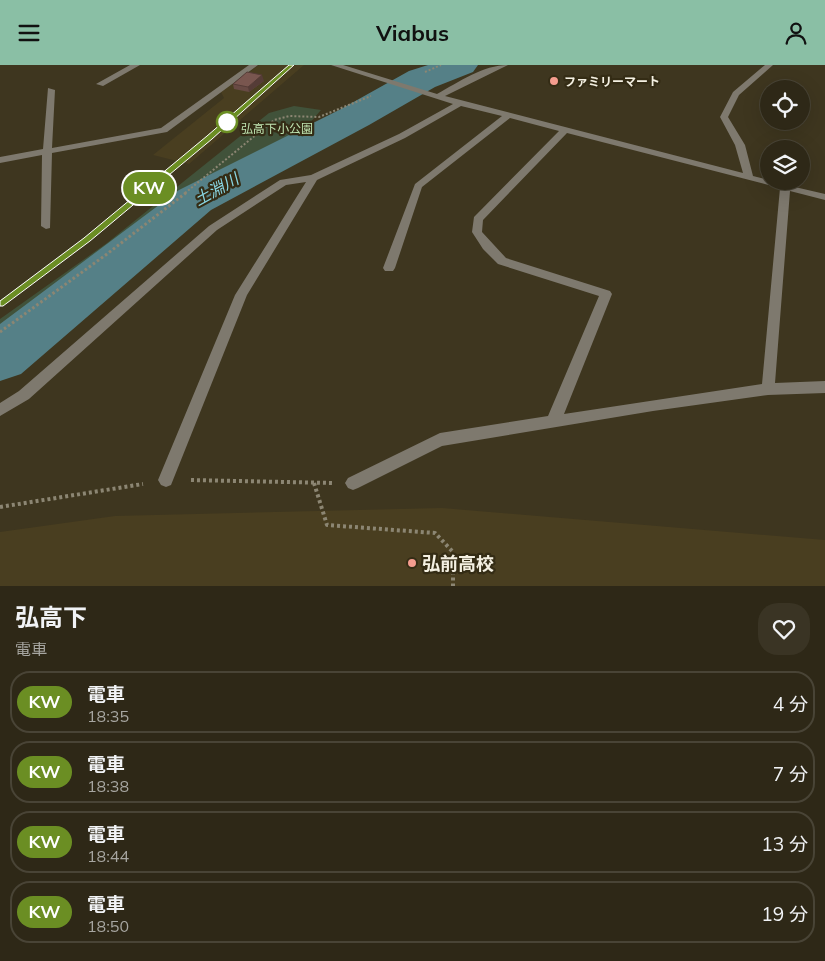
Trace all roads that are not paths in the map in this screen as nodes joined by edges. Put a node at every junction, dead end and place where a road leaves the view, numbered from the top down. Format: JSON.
{"nodes":[{"id":1,"x":136,"y":65,"type":"edge"},
{"id":2,"x":254,"y":65,"type":"edge"},
{"id":3,"x":335,"y":65,"type":"edge"},
{"id":4,"x":504,"y":65,"type":"edge"},
{"id":5,"x":769,"y":65,"type":"edge"},
{"id":6,"x":100,"y":84,"type":"dead end"},
{"id":7,"x":51,"y":90,"type":"dead end"},
{"id":8,"x":438,"y":97,"type":"junction"},
{"id":9,"x":460,"y":103,"type":"junction"},
{"id":10,"x":508,"y":115,"type":"junction"},
{"id":11,"x":565,"y":131,"type":"junction"},
{"id":12,"x":47,"y":151,"type":"junction"},
{"id":13,"x":0,"y":160,"type":"edge"},
{"id":14,"x":749,"y":177,"type":"junction"},
{"id":15,"x":313,"y":178,"type":"junction"},
{"id":16,"x":760,"y":180,"type":"edge"},
{"id":17,"x":785,"y":190,"type":"edge"},
{"id":18,"x":797,"y":190,"type":"edge"},
{"id":19,"x":825,"y":197,"type":"edge"},
{"id":20,"x":46,"y":226,"type":"dead end"},
{"id":21,"x":389,"y":268,"type":"dead end"},
{"id":22,"x":825,"y":387,"type":"edge"},
{"id":23,"x":768,"y":389,"type":"junction"},
{"id":24,"x":0,"y":410,"type":"edge"},
{"id":25,"x":553,"y":422,"type":"junction"},
{"id":26,"x":166,"y":480,"type":"dead end"},
{"id":27,"x":353,"y":483,"type":"dead end"}],
"edges":[{"from":1,"to":6,"type":"street"},
{"from":2,"to":12,"type":"street"},
{"from":3,"to":8,"type":"street"},
{"from":4,"to":8,"type":"street"},
{"from":5,"to":14,"type":"street"},
{"from":7,"to":12,"type":"street"},
{"from":8,"to":9,"type":"street"},
{"from":9,"to":10,"type":"street"},
{"from":9,"to":15,"type":"street"},
{"from":10,"to":11,"type":"street"},
{"from":10,"to":21,"type":"street"},
{"from":11,"to":14,"type":"street"},
{"from":11,"to":25,"type":"street"},
{"from":12,"to":13,"type":"street"},
{"from":12,"to":20,"type":"street"},
{"from":14,"to":16,"type":"street"},
{"from":15,"to":24,"type":"street"},
{"from":15,"to":26,"type":"street"},
{"from":17,"to":23,"type":"street"},
{"from":18,"to":19,"type":"street"},
{"from":22,"to":23,"type":"street"},
{"from":23,"to":25,"type":"street"},
{"from":25,"to":27,"type":"street"}]}
